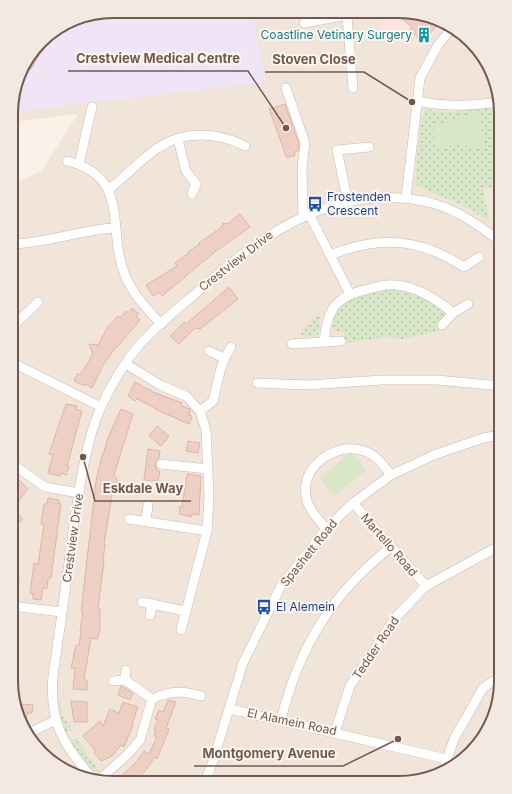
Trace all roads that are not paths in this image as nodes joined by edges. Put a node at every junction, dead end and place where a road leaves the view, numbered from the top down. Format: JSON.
{"nodes":[{"id":1,"x":335,"y":18,"type":"edge"},
{"id":2,"x":347,"y":18,"type":"edge"},
{"id":3,"x":304,"y":23,"type":"dead end"},
{"id":4,"x":448,"y":32,"type":"edge"},
{"id":5,"x":286,"y":88,"type":"dead end"},
{"id":6,"x":353,"y":88,"type":"dead end"},
{"id":7,"x":417,"y":100,"type":"junction"},
{"id":8,"x":493,"y":103,"type":"edge"},
{"id":9,"x":92,"y":107,"type":"dead end"},
{"id":10,"x":178,"y":139,"type":"junction"},
{"id":11,"x":245,"y":146,"type":"dead end"},
{"id":12,"x":369,"y":146,"type":"dead end"},
{"id":13,"x":67,"y":161,"type":"dead end"},
{"id":14,"x":79,"y":164,"type":"junction"},
{"id":15,"x":109,"y":189,"type":"junction"},
{"id":16,"x":192,"y":194,"type":"dead end"},
{"id":17,"x":406,"y":198,"type":"junction"},
{"id":18,"x":348,"y":202,"type":"junction"},
{"id":19,"x":306,"y":215,"type":"junction"},
{"id":20,"x":114,"y":228,"type":"junction"},
{"id":21,"x":494,"y":237,"type":"edge"},
{"id":22,"x":18,"y":243,"type":"edge"},
{"id":23,"x":330,"y":255,"type":"junction"},
{"id":24,"x":479,"y":256,"type":"dead end"},
{"id":25,"x":350,"y":294,"type":"junction"},
{"id":26,"x":38,"y":302,"type":"dead end"},
{"id":27,"x":468,"y":304,"type":"dead end"},
{"id":28,"x":453,"y":313,"type":"junction"},
{"id":29,"x":18,"y":322,"type":"edge"},
{"id":30,"x":161,"y":324,"type":"junction"},
{"id":31,"x":442,"y":325,"type":"dead end"},
{"id":32,"x":341,"y":341,"type":"dead end"},
{"id":33,"x":324,"y":342,"type":"junction"},
{"id":34,"x":292,"y":344,"type":"dead end"},
{"id":35,"x":231,"y":347,"type":"dead end"},
{"id":36,"x":209,"y":351,"type":"dead end"},
{"id":37,"x":224,"y":358,"type":"junction"},
{"id":38,"x":126,"y":364,"type":"junction"},
{"id":39,"x":18,"y":365,"type":"edge"},
{"id":40,"x":257,"y":383,"type":"dead end"},
{"id":41,"x":494,"y":385,"type":"edge"},
{"id":42,"x":101,"y":407,"type":"junction"},
{"id":43,"x":200,"y":411,"type":"junction"},
{"id":44,"x":494,"y":436,"type":"edge"},
{"id":45,"x":161,"y":464,"type":"dead end"},
{"id":46,"x":18,"y":468,"type":"edge"},
{"id":47,"x":208,"y":469,"type":"junction"},
{"id":48,"x":391,"y":475,"type":"junction"},
{"id":49,"x":79,"y":493,"type":"junction"},
{"id":50,"x":353,"y":503,"type":"junction"},
{"id":51,"x":148,"y":505,"type":"dead end"},
{"id":52,"x":129,"y":519,"type":"dead end"},
{"id":53,"x":146,"y":521,"type":"junction"},
{"id":54,"x":326,"y":529,"type":"junction"},
{"id":55,"x":207,"y":530,"type":"junction"},
{"id":56,"x":391,"y":546,"type":"junction"},
{"id":57,"x":494,"y":549,"type":"edge"},
{"id":58,"x":426,"y":586,"type":"junction"},
{"id":59,"x":142,"y":602,"type":"dead end"},
{"id":60,"x":152,"y":604,"type":"junction"},
{"id":61,"x":18,"y":607,"type":"edge"},
{"id":62,"x":185,"y":611,"type":"junction"},
{"id":63,"x":62,"y":612,"type":"junction"},
{"id":64,"x":150,"y":615,"type":"dead end"},
{"id":65,"x":181,"y":630,"type":"dead end"},
{"id":66,"x":126,"y":670,"type":"dead end"},
{"id":67,"x":125,"y":680,"type":"junction"},
{"id":68,"x":113,"y":681,"type":"dead end"},
{"id":69,"x":494,"y":681,"type":"edge"},
{"id":70,"x":185,"y":691,"type":"junction"},
{"id":71,"x":202,"y":696,"type":"dead end"},
{"id":72,"x":152,"y":699,"type":"junction"},
{"id":73,"x":183,"y":701,"type":"dead end"},
{"id":74,"x":230,"y":709,"type":"junction"},
{"id":75,"x":56,"y":720,"type":"junction"},
{"id":76,"x":281,"y":720,"type":"junction"},
{"id":77,"x":33,"y":731,"type":"edge"},
{"id":78,"x":335,"y":732,"type":"junction"},
{"id":79,"x":447,"y":758,"type":"junction"},
{"id":80,"x":445,"y":763,"type":"edge"},
{"id":81,"x":87,"y":772,"type":"edge"},
{"id":82,"x":104,"y":775,"type":"edge"},
{"id":83,"x":207,"y":776,"type":"edge"}],
"edges":[{"from":1,"to":3,"type":"street"},
{"from":2,"to":6,"type":"street"},
{"from":4,"to":7,"type":"street"},
{"from":5,"to":19,"type":"street"},
{"from":7,"to":8,"type":"street"},
{"from":7,"to":17,"type":"street"},
{"from":9,"to":14,"type":"street"},
{"from":10,"to":11,"type":"street"},
{"from":10,"to":15,"type":"street"},
{"from":10,"to":16,"type":"street"},
{"from":12,"to":18,"type":"street"},
{"from":13,"to":14,"type":"street"},
{"from":14,"to":15,"type":"street"},
{"from":15,"to":20,"type":"street"},
{"from":17,"to":18,"type":"street","name":"Crestview Drive"},
{"from":17,"to":21,"type":"street","name":"Crestview Drive"},
{"from":18,"to":19,"type":"street","name":"Crestview Drive"},
{"from":19,"to":23,"type":"street"},
{"from":19,"to":30,"type":"street","name":"Crestview Drive"},
{"from":20,"to":22,"type":"street"},
{"from":20,"to":30,"type":"street"},
{"from":23,"to":24,"type":"street"},
{"from":23,"to":25,"type":"street"},
{"from":25,"to":28,"type":"street"},
{"from":25,"to":33,"type":"street"},
{"from":26,"to":29,"type":"street"},
{"from":27,"to":28,"type":"street"},
{"from":28,"to":31,"type":"street"},
{"from":30,"to":38,"type":"street","name":"Crestview Drive"},
{"from":32,"to":33,"type":"street"},
{"from":33,"to":34,"type":"street"},
{"from":35,"to":37,"type":"street"},
{"from":36,"to":37,"type":"street"},
{"from":37,"to":43,"type":"street"},
{"from":38,"to":42,"type":"street","name":"Crestview Drive"},
{"from":38,"to":43,"type":"street"},
{"from":39,"to":42,"type":"street"},
{"from":40,"to":41,"type":"street"},
{"from":42,"to":49,"type":"street","name":"Crestview Drive"},
{"from":43,"to":47,"type":"street"},
{"from":44,"to":48,"type":"street","name":"Spashett Road"},
{"from":45,"to":47,"type":"street"},
{"from":46,"to":49,"type":"street"},
{"from":47,"to":55,"type":"street"},
{"from":48,"to":50,"type":"street","name":"Spashett Road"},
{"from":48,"to":54,"type":"street"},
{"from":49,"to":63,"type":"street","name":"Crestview Drive"},
{"from":50,"to":54,"type":"street","name":"Spashett Road"},
{"from":50,"to":56,"type":"street","name":"Martello Road"},
{"from":51,"to":53,"type":"street"},
{"from":52,"to":53,"type":"street"},
{"from":53,"to":55,"type":"street"},
{"from":54,"to":74,"type":"street","name":"Spashett Road"},
{"from":55,"to":62,"type":"street"},
{"from":56,"to":58,"type":"street","name":"Martello Road"},
{"from":56,"to":76,"type":"street"},
{"from":57,"to":58,"type":"street","name":"Tedder Road"},
{"from":58,"to":78,"type":"street","name":"Tedder Road"},
{"from":59,"to":60,"type":"street"},
{"from":60,"to":62,"type":"street"},
{"from":60,"to":64,"type":"street"},
{"from":61,"to":63,"type":"street"},
{"from":62,"to":65,"type":"street"},
{"from":63,"to":75,"type":"street","name":"Crestview Drive"},
{"from":66,"to":67,"type":"street"},
{"from":67,"to":68,"type":"street"},
{"from":67,"to":72,"type":"street"},
{"from":69,"to":79,"type":"street"},
{"from":70,"to":71,"type":"street"},
{"from":70,"to":72,"type":"street"},
{"from":70,"to":73,"type":"street"},
{"from":72,"to":82,"type":"street"},
{"from":74,"to":76,"type":"street","name":"El Alamein Road"},
{"from":74,"to":83,"type":"street","name":"Spashett Road"},
{"from":75,"to":77,"type":"street"},
{"from":75,"to":81,"type":"street","name":"Crestview Drive"},
{"from":76,"to":78,"type":"street","name":"El Alamein Road"},
{"from":78,"to":79,"type":"street","name":"El Alamein Road"},
{"from":79,"to":80,"type":"street"}]}
